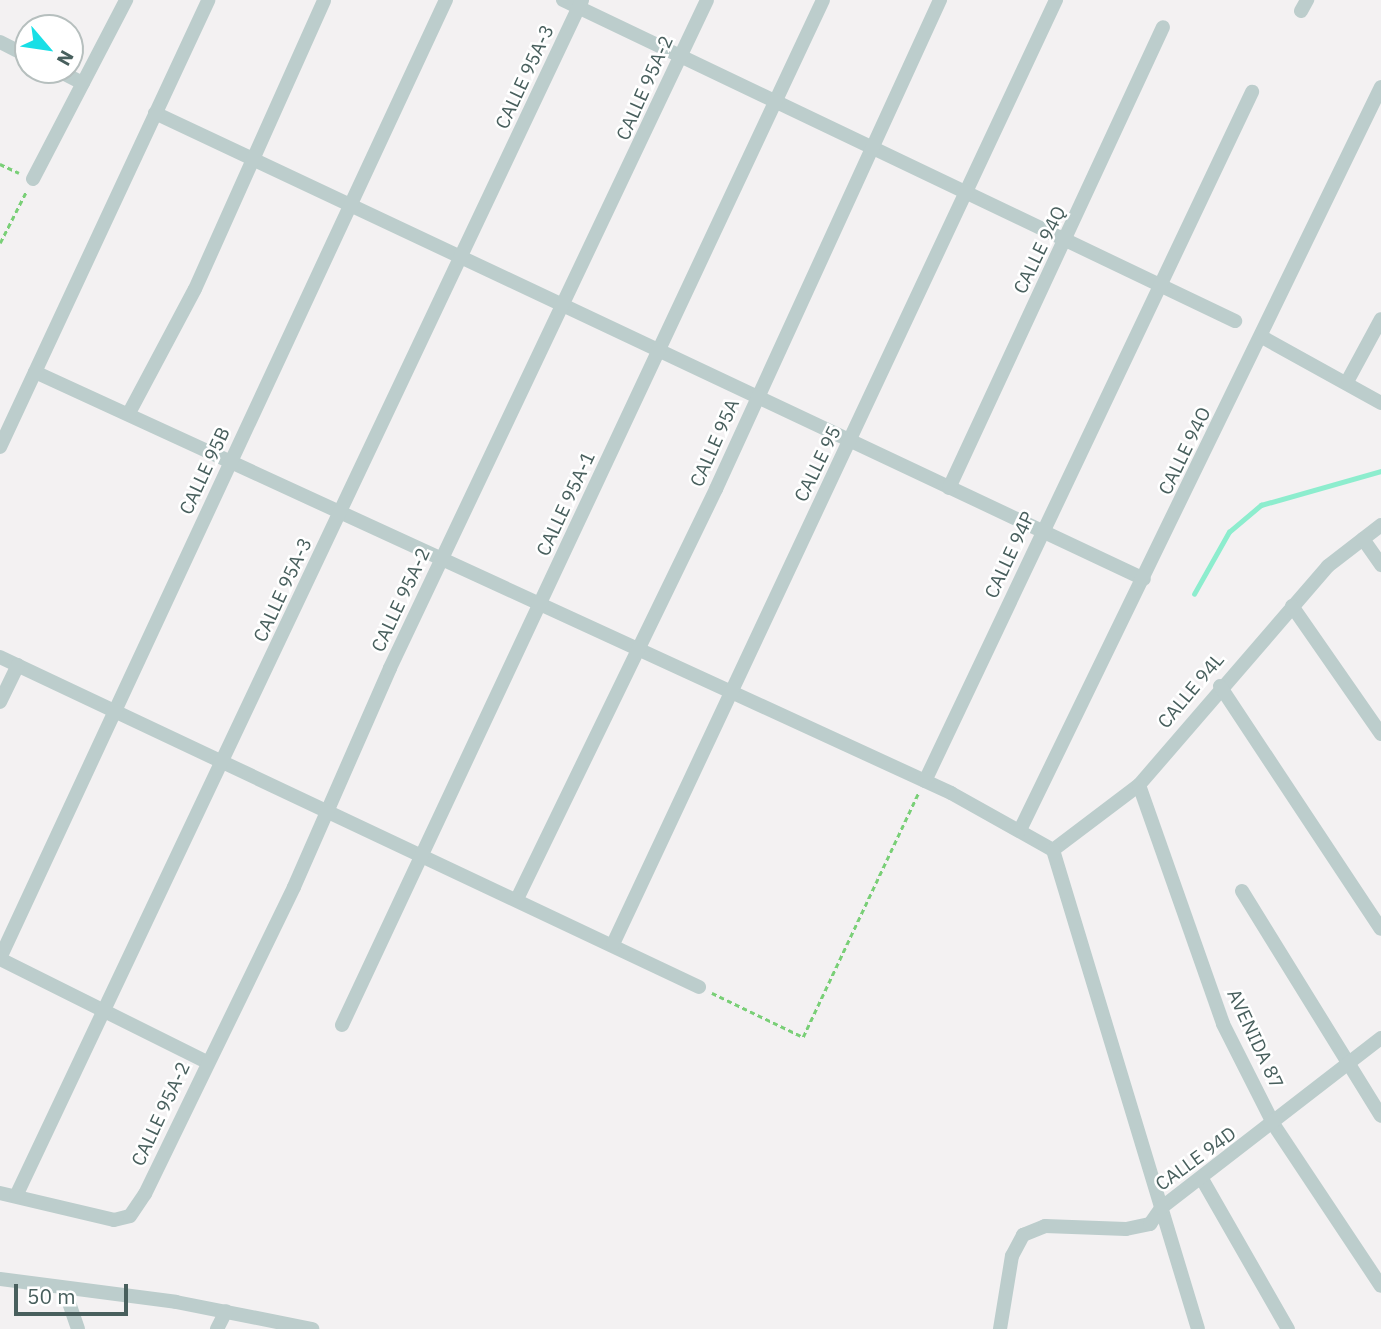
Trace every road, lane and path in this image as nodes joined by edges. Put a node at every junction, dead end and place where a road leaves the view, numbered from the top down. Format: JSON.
{"nodes":[{"id":1,"x":126,"y":0,"type":"edge"},
{"id":2,"x":208,"y":0,"type":"edge"},
{"id":3,"x":324,"y":0,"type":"edge"},
{"id":4,"x":446,"y":0,"type":"edge"},
{"id":5,"x":563,"y":0,"type":"edge"},
{"id":6,"x":707,"y":0,"type":"edge"},
{"id":7,"x":823,"y":0,"type":"edge"},
{"id":8,"x":940,"y":0,"type":"edge"},
{"id":9,"x":1056,"y":0,"type":"edge"},
{"id":10,"x":581,"y":4,"type":"edge"},
{"id":11,"x":1163,"y":27,"type":"dead end"},
{"id":12,"x":680,"y":54,"type":"junction"},
{"id":13,"x":84,"y":81,"type":"edge"},
{"id":14,"x":82,"y":84,"type":"edge"},
{"id":15,"x":1381,"y":88,"type":"edge"},
{"id":16,"x":1252,"y":92,"type":"dead end"},
{"id":17,"x":775,"y":102,"type":"junction"},
{"id":18,"x":155,"y":113,"type":"junction"},
{"id":19,"x":870,"y":148,"type":"junction"},
{"id":20,"x":252,"y":159,"type":"junction"},
{"id":21,"x":0,"y":164,"type":"edge"},
{"id":22,"x":33,"y":179,"type":"junction"},
{"id":23,"x":967,"y":192,"type":"junction"},
{"id":24,"x":350,"y":206,"type":"junction"},
{"id":25,"x":1065,"y":239,"type":"junction"},
{"id":26,"x":0,"y":243,"type":"edge"},
{"id":27,"x":461,"y":257,"type":"junction"},
{"id":28,"x":1159,"y":283,"type":"junction"},
{"id":29,"x":560,"y":306,"type":"junction"},
{"id":30,"x":1381,"y":319,"type":"edge"},
{"id":31,"x":1235,"y":321,"type":"dead end"},
{"id":32,"x":1262,"y":337,"type":"junction"},
{"id":33,"x":659,"y":352,"type":"junction"},
{"id":34,"x":35,"y":372,"type":"junction"},
{"id":35,"x":1348,"y":380,"type":"junction"},
{"id":36,"x":757,"y":396,"type":"junction"},
{"id":37,"x":1381,"y":403,"type":"edge"},
{"id":38,"x":129,"y":412,"type":"junction"},
{"id":39,"x":851,"y":441,"type":"junction"},
{"id":40,"x":0,"y":447,"type":"edge"},
{"id":41,"x":231,"y":460,"type":"junction"},
{"id":42,"x":949,"y":488,"type":"junction"},
{"id":43,"x":340,"y":514,"type":"junction"},
{"id":44,"x":1381,"y":525,"type":"edge"},
{"id":45,"x":1044,"y":529,"type":"junction"},
{"id":46,"x":1363,"y":539,"type":"junction"},
{"id":47,"x":442,"y":558,"type":"junction"},
{"id":48,"x":1381,"y":565,"type":"edge"},
{"id":49,"x":1144,"y":579,"type":"junction"},
{"id":50,"x":1292,"y":606,"type":"junction"},
{"id":51,"x":539,"y":607,"type":"junction"},
{"id":52,"x":636,"y":650,"type":"junction"},
{"id":53,"x":0,"y":657,"type":"edge"},
{"id":54,"x":18,"y":664,"type":"junction"},
{"id":55,"x":1220,"y":686,"type":"junction"},
{"id":56,"x":730,"y":692,"type":"junction"},
{"id":57,"x":0,"y":702,"type":"edge"},
{"id":58,"x":115,"y":711,"type":"junction"},
{"id":59,"x":1381,"y":734,"type":"edge"},
{"id":60,"x":223,"y":761,"type":"junction"},
{"id":61,"x":925,"y":780,"type":"junction"},
{"id":62,"x":1139,"y":785,"type":"junction"},
{"id":63,"x":328,"y":812,"type":"junction"},
{"id":64,"x":1020,"y":831,"type":"junction"},
{"id":65,"x":1053,"y":850,"type":"junction"},
{"id":66,"x":423,"y":855,"type":"junction"},
{"id":67,"x":1242,"y":891,"type":"dead end"},
{"id":68,"x":517,"y":899,"type":"junction"},
{"id":69,"x":1381,"y":929,"type":"edge"},
{"id":70,"x":613,"y":944,"type":"junction"},
{"id":71,"x":0,"y":958,"type":"edge"},
{"id":72,"x":699,"y":987,"type":"joint"},
{"id":73,"x":105,"y":1010,"type":"junction"},
{"id":74,"x":342,"y":1025,"type":"dead end"},
{"id":75,"x":1381,"y":1038,"type":"edge"},
{"id":76,"x":207,"y":1062,"type":"junction"},
{"id":77,"x":1346,"y":1067,"type":"junction"},
{"id":78,"x":1381,"y":1116,"type":"edge"},
{"id":79,"x":1274,"y":1125,"type":"junction"},
{"id":80,"x":1202,"y":1179,"type":"junction"},
{"id":81,"x":0,"y":1193,"type":"edge"},
{"id":82,"x":16,"y":1196,"type":"junction"},
{"id":83,"x":1161,"y":1208,"type":"junction"},
{"id":84,"x":0,"y":1279,"type":"edge"},
{"id":85,"x":1381,"y":1286,"type":"edge"},
{"id":86,"x":64,"y":1288,"type":"junction"},
{"id":87,"x":226,"y":1311,"type":"junction"},
{"id":88,"x":78,"y":1329,"type":"edge"},
{"id":89,"x":217,"y":1329,"type":"edge"},
{"id":90,"x":312,"y":1329,"type":"edge"},
{"id":91,"x":1000,"y":1329,"type":"edge"},
{"id":92,"x":1198,"y":1329,"type":"edge"},
{"id":93,"x":1288,"y":1329,"type":"edge"}],
"edges":[{"from":1,"to":13,"type":"street"},
{"from":2,"to":18,"type":"street"},
{"from":3,"to":20,"type":"street"},
{"from":4,"to":24,"type":"street","name":"CALLE 95B"},
{"from":5,"to":10,"type":"street"},
{"from":6,"to":12,"type":"street","name":"CALLE 95A-2"},
{"from":7,"to":17,"type":"street","name":"CALLE 95A-1"},
{"from":8,"to":19,"type":"street","name":"CALLE 95A"},
{"from":9,"to":23,"type":"street","name":"CALLE 95"},
{"from":10,"to":12,"type":"street"},
{"from":10,"to":27,"type":"street","name":"CALLE 95A-3"},
{"from":11,"to":25,"type":"street","name":"CALLE 94Q"},
{"from":12,"to":17,"type":"street"},
{"from":12,"to":29,"type":"street","name":"CALLE 95A-2"},
{"from":14,"to":22,"type":"street"},
{"from":15,"to":32,"type":"street","name":"CALLE 94O"},
{"from":16,"to":28,"type":"street","name":"CALLE 94P"},
{"from":17,"to":19,"type":"street"},
{"from":17,"to":33,"type":"street","name":"CALLE 95A-1"},
{"from":18,"to":20,"type":"street"},
{"from":18,"to":34,"type":"street"},
{"from":19,"to":23,"type":"street"},
{"from":19,"to":36,"type":"street","name":"CALLE 95A"},
{"from":20,"to":24,"type":"street"},
{"from":20,"to":38,"type":"street"},
{"from":21,"to":22,"type":"path"},
{"from":22,"to":26,"type":"path"},
{"from":23,"to":25,"type":"street"},
{"from":23,"to":39,"type":"street","name":"CALLE 95"},
{"from":24,"to":27,"type":"street"},
{"from":24,"to":41,"type":"street","name":"CALLE 95B"},
{"from":25,"to":28,"type":"street"},
{"from":25,"to":42,"type":"street","name":"CALLE 94Q"},
{"from":27,"to":29,"type":"street"},
{"from":27,"to":43,"type":"street","name":"CALLE 95A-3"},
{"from":28,"to":31,"type":"street"},
{"from":28,"to":45,"type":"street","name":"CALLE 94P"},
{"from":29,"to":33,"type":"street"},
{"from":29,"to":47,"type":"street","name":"CALLE 95A-2"},
{"from":30,"to":35,"type":"street"},
{"from":32,"to":35,"type":"street"},
{"from":32,"to":49,"type":"street","name":"CALLE 94O"},
{"from":33,"to":36,"type":"street"},
{"from":33,"to":51,"type":"street","name":"CALLE 95A-1"},
{"from":34,"to":38,"type":"street"},
{"from":34,"to":40,"type":"street"},
{"from":35,"to":37,"type":"street"},
{"from":36,"to":39,"type":"street"},
{"from":36,"to":52,"type":"street","name":"CALLE 95A"},
{"from":38,"to":41,"type":"street"},
{"from":39,"to":42,"type":"street"},
{"from":39,"to":56,"type":"street","name":"CALLE 95"},
{"from":41,"to":43,"type":"street"},
{"from":41,"to":58,"type":"street","name":"CALLE 95B"},
{"from":42,"to":45,"type":"street"},
{"from":43,"to":47,"type":"street"},
{"from":43,"to":60,"type":"street","name":"CALLE 95A-3"},
{"from":44,"to":46,"type":"street","name":"CALLE 94L"},
{"from":45,"to":49,"type":"street"},
{"from":45,"to":61,"type":"street","name":"CALLE 94P"},
{"from":46,"to":48,"type":"street"},
{"from":46,"to":50,"type":"street","name":"CALLE 94L"},
{"from":47,"to":51,"type":"street"},
{"from":47,"to":63,"type":"street","name":"CALLE 95A-2"},
{"from":49,"to":64,"type":"street","name":"CALLE 94O"},
{"from":50,"to":55,"type":"street","name":"CALLE 94L"},
{"from":50,"to":59,"type":"street"},
{"from":51,"to":52,"type":"street"},
{"from":51,"to":66,"type":"street","name":"CALLE 95A-1"},
{"from":52,"to":56,"type":"street"},
{"from":52,"to":68,"type":"street","name":"CALLE 95A"},
{"from":53,"to":54,"type":"street"},
{"from":54,"to":57,"type":"street"},
{"from":54,"to":58,"type":"street"},
{"from":55,"to":62,"type":"street","name":"CALLE 94L"},
{"from":55,"to":69,"type":"street"},
{"from":56,"to":61,"type":"street"},
{"from":56,"to":70,"type":"street","name":"CALLE 95"},
{"from":58,"to":60,"type":"street"},
{"from":58,"to":71,"type":"street","name":"CALLE 95B"},
{"from":60,"to":63,"type":"street"},
{"from":60,"to":73,"type":"street","name":"CALLE 95A-3"},
{"from":61,"to":64,"type":"street"},
{"from":61,"to":72,"type":"path"},
{"from":62,"to":65,"type":"street","name":"CALLE 94L"},
{"from":62,"to":79,"type":"street","name":"AVENIDA 87"},
{"from":63,"to":66,"type":"street"},
{"from":63,"to":76,"type":"street","name":"CALLE 95A-2"},
{"from":64,"to":65,"type":"street"},
{"from":65,"to":83,"type":"street"},
{"from":66,"to":68,"type":"street"},
{"from":66,"to":74,"type":"street","name":"CALLE 95A-1"},
{"from":67,"to":77,"type":"street"},
{"from":68,"to":70,"type":"street"},
{"from":70,"to":72,"type":"street"},
{"from":71,"to":73,"type":"street"},
{"from":73,"to":76,"type":"street"},
{"from":73,"to":82,"type":"street","name":"CALLE 95A-3"},
{"from":75,"to":77,"type":"street","name":"CALLE 94D"},
{"from":76,"to":82,"type":"street","name":"CALLE 95A-2"},
{"from":77,"to":78,"type":"street"},
{"from":77,"to":79,"type":"street","name":"CALLE 94D"},
{"from":79,"to":80,"type":"street","name":"CALLE 94D"},
{"from":79,"to":85,"type":"street","name":"AVENIDA 87"},
{"from":80,"to":83,"type":"street","name":"CALLE 94D"},
{"from":80,"to":93,"type":"street"},
{"from":81,"to":82,"type":"street"},
{"from":83,"to":91,"type":"street","name":"CALLE 94D"},
{"from":83,"to":92,"type":"street"},
{"from":84,"to":86,"type":"street"},
{"from":86,"to":87,"type":"street"},
{"from":86,"to":88,"type":"street"},
{"from":87,"to":89,"type":"street"},
{"from":87,"to":90,"type":"street"}]}
